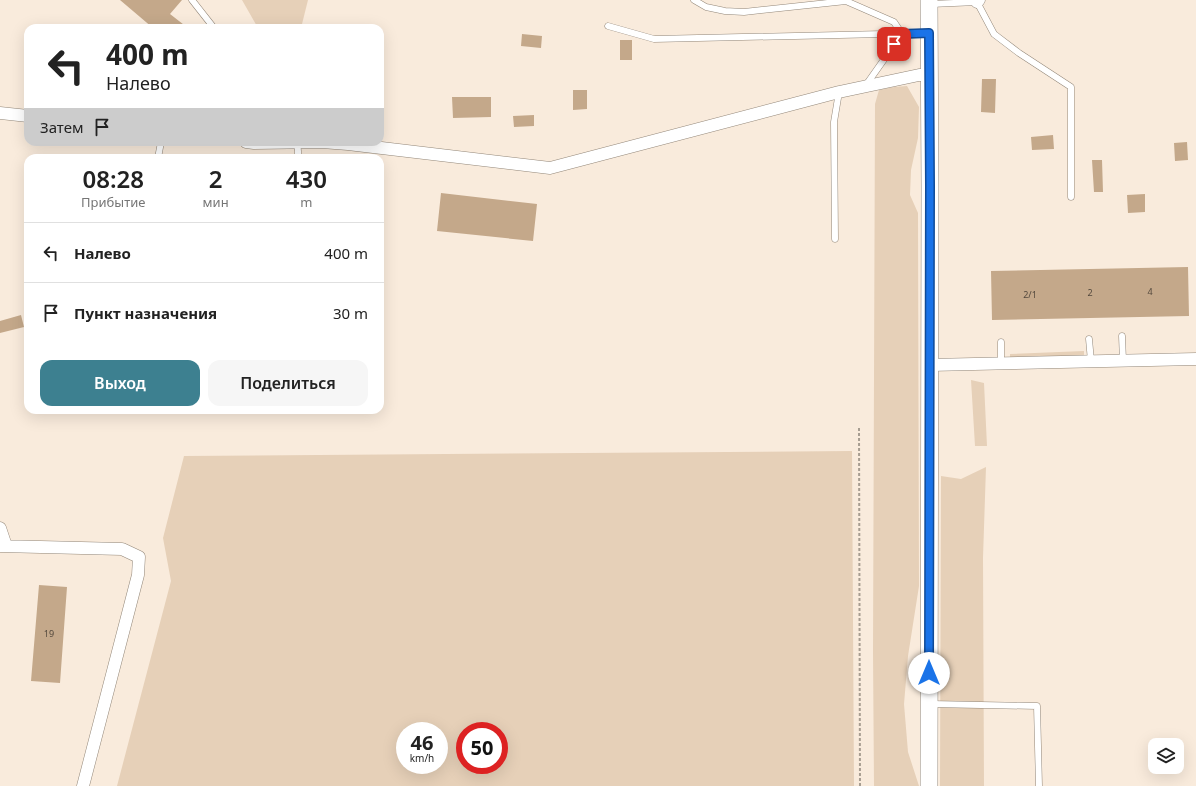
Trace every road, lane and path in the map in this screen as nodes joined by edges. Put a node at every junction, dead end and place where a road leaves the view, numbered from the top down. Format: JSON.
{"nodes":[{"id":1,"x":192,"y":0,"type":"edge"},
{"id":2,"x":694,"y":0,"type":"edge"},
{"id":3,"x":846,"y":0,"type":"edge"},
{"id":4,"x":978,"y":1,"type":"edge"},
{"id":5,"x":929,"y":2,"type":"edge"},
{"id":6,"x":211,"y":24,"type":"edge"},
{"id":7,"x":608,"y":26,"type":"dead end"},
{"id":8,"x":929,"y":33,"type":"junction"},
{"id":9,"x":902,"y":34,"type":"junction"},
{"id":10,"x":929,"y":76,"type":"junction"},
{"id":11,"x":865,"y":87,"type":"junction"},
{"id":12,"x":839,"y":92,"type":"junction"},
{"id":13,"x":0,"y":113,"type":"edge"},
{"id":14,"x":24,"y":116,"type":"edge"},
{"id":15,"x":370,"y":146,"type":"edge"},
{"id":16,"x":1071,"y":197,"type":"dead end"},
{"id":17,"x":835,"y":239,"type":"dead end"},
{"id":18,"x":1122,"y":336,"type":"dead end"},
{"id":19,"x":1089,"y":339,"type":"dead end"},
{"id":20,"x":1001,"y":342,"type":"dead end"},
{"id":21,"x":1196,"y":359,"type":"edge"},
{"id":22,"x":1123,"y":361,"type":"junction"},
{"id":23,"x":1091,"y":362,"type":"junction"},
{"id":24,"x":1001,"y":363,"type":"junction"},
{"id":25,"x":930,"y":365,"type":"junction"},
{"id":26,"x":859,"y":428,"type":"dead end"},
{"id":27,"x":0,"y":528,"type":"edge"},
{"id":28,"x":3,"y":546,"type":"edge"},
{"id":29,"x":929,"y":704,"type":"junction"},
{"id":30,"x":83,"y":786,"type":"edge"},
{"id":31,"x":860,"y":786,"type":"edge"},
{"id":32,"x":928,"y":786,"type":"edge"},
{"id":33,"x":1039,"y":786,"type":"edge"}],
"edges":[{"from":1,"to":6,"type":"lane"},
{"from":2,"to":3,"type":"lane"},
{"from":3,"to":9,"type":"lane"},
{"from":4,"to":5,"type":"lane"},
{"from":4,"to":16,"type":"lane"},
{"from":5,"to":8,"type":"main road"},
{"from":7,"to":9,"type":"lane"},
{"from":8,"to":9,"type":"lane"},
{"from":8,"to":10,"type":"main road"},
{"from":9,"to":11,"type":"lane"},
{"from":10,"to":11,"type":"street"},
{"from":10,"to":25,"type":"main road"},
{"from":11,"to":12,"type":"street"},
{"from":12,"to":15,"type":"street"},
{"from":12,"to":17,"type":"lane"},
{"from":13,"to":14,"type":"street"},
{"from":18,"to":22,"type":"lane"},
{"from":19,"to":23,"type":"lane"},
{"from":20,"to":24,"type":"lane"},
{"from":21,"to":22,"type":"street"},
{"from":22,"to":23,"type":"street"},
{"from":23,"to":24,"type":"street"},
{"from":24,"to":25,"type":"street"},
{"from":25,"to":29,"type":"main road"},
{"from":26,"to":31,"type":"path"},
{"from":27,"to":28,"type":"street"},
{"from":28,"to":30,"type":"street"},
{"from":29,"to":32,"type":"main road"},
{"from":29,"to":33,"type":"lane"}]}
